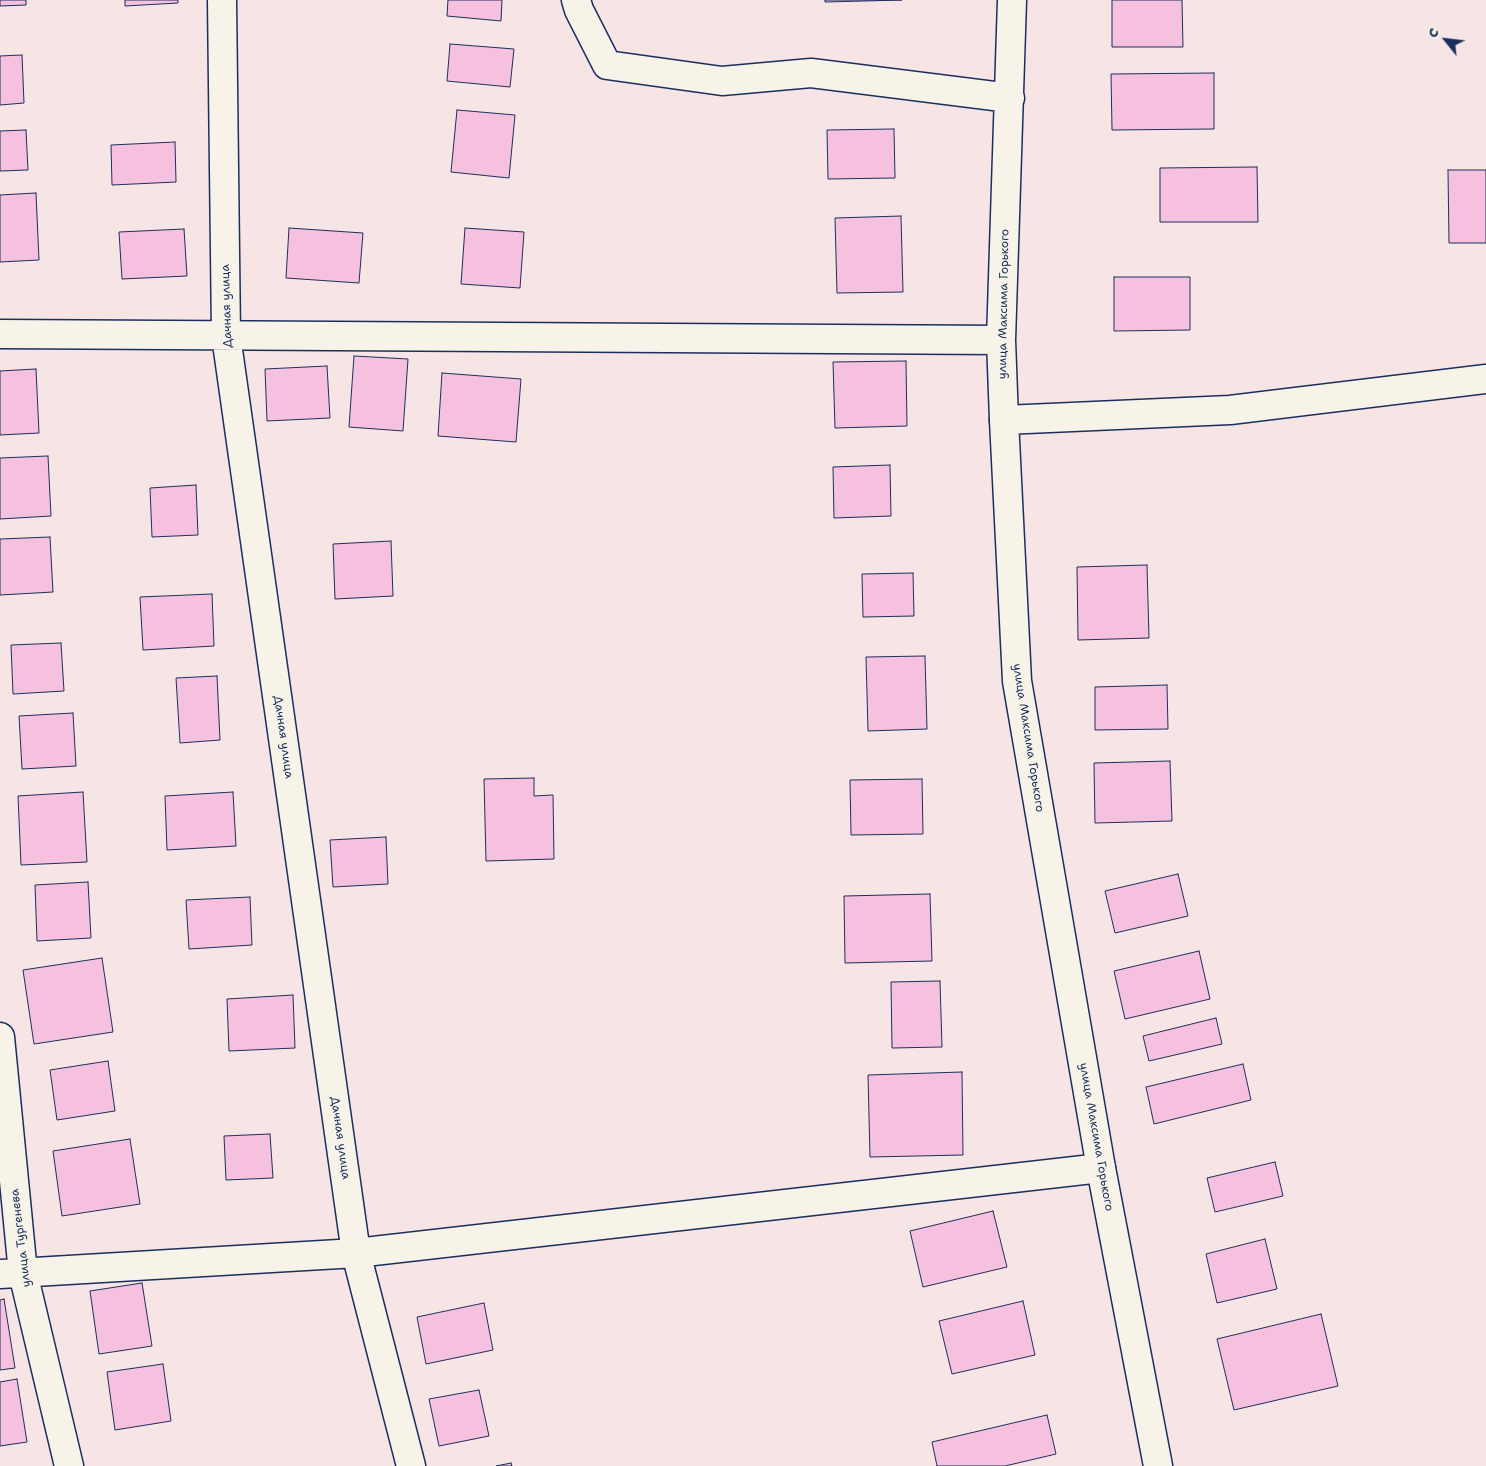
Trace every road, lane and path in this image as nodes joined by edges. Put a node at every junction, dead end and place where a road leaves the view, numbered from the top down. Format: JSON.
{"nodes":[{"id":1,"x":222,"y":0,"type":"edge"},
{"id":2,"x":576,"y":0,"type":"edge"},
{"id":3,"x":1012,"y":0,"type":"edge"},
{"id":4,"x":1010,"y":98,"type":"junction"},
{"id":5,"x":0,"y":334,"type":"edge"},
{"id":6,"x":226,"y":336,"type":"junction"},
{"id":7,"x":1001,"y":340,"type":"junction"},
{"id":8,"x":1486,"y":379,"type":"edge"},
{"id":9,"x":1004,"y":420,"type":"junction"},
{"id":10,"x":0,"y":1036,"type":"edge"},
{"id":11,"x":1101,"y":1168,"type":"junction"},
{"id":12,"x":356,"y":1253,"type":"junction"},
{"id":13,"x":11,"y":1273,"type":"edge"},
{"id":14,"x":69,"y":1466,"type":"edge"},
{"id":15,"x":412,"y":1466,"type":"edge"},
{"id":16,"x":1158,"y":1466,"type":"edge"}],
"edges":[{"from":1,"to":6,"type":"street","name":"Дачная улица"},
{"from":2,"to":4,"type":"street"},
{"from":3,"to":4,"type":"street","name":"улица Максима Горького"},
{"from":4,"to":7,"type":"street","name":"улица Максима Горького"},
{"from":5,"to":6,"type":"street"},
{"from":6,"to":7,"type":"street"},
{"from":6,"to":12,"type":"street","name":"Дачная улица"},
{"from":7,"to":9,"type":"street","name":"улица Максима Горького"},
{"from":8,"to":9,"type":"street"},
{"from":9,"to":11,"type":"street","name":"улица Максима Горького"},
{"from":10,"to":13,"type":"street","name":"улица Тургенева"},
{"from":11,"to":12,"type":"street"},
{"from":11,"to":16,"type":"street","name":"улица Максима Горького"},
{"from":12,"to":13,"type":"street"},
{"from":12,"to":15,"type":"street","name":"Дачная улица"},
{"from":13,"to":14,"type":"street","name":"улица Тургенева"}]}
